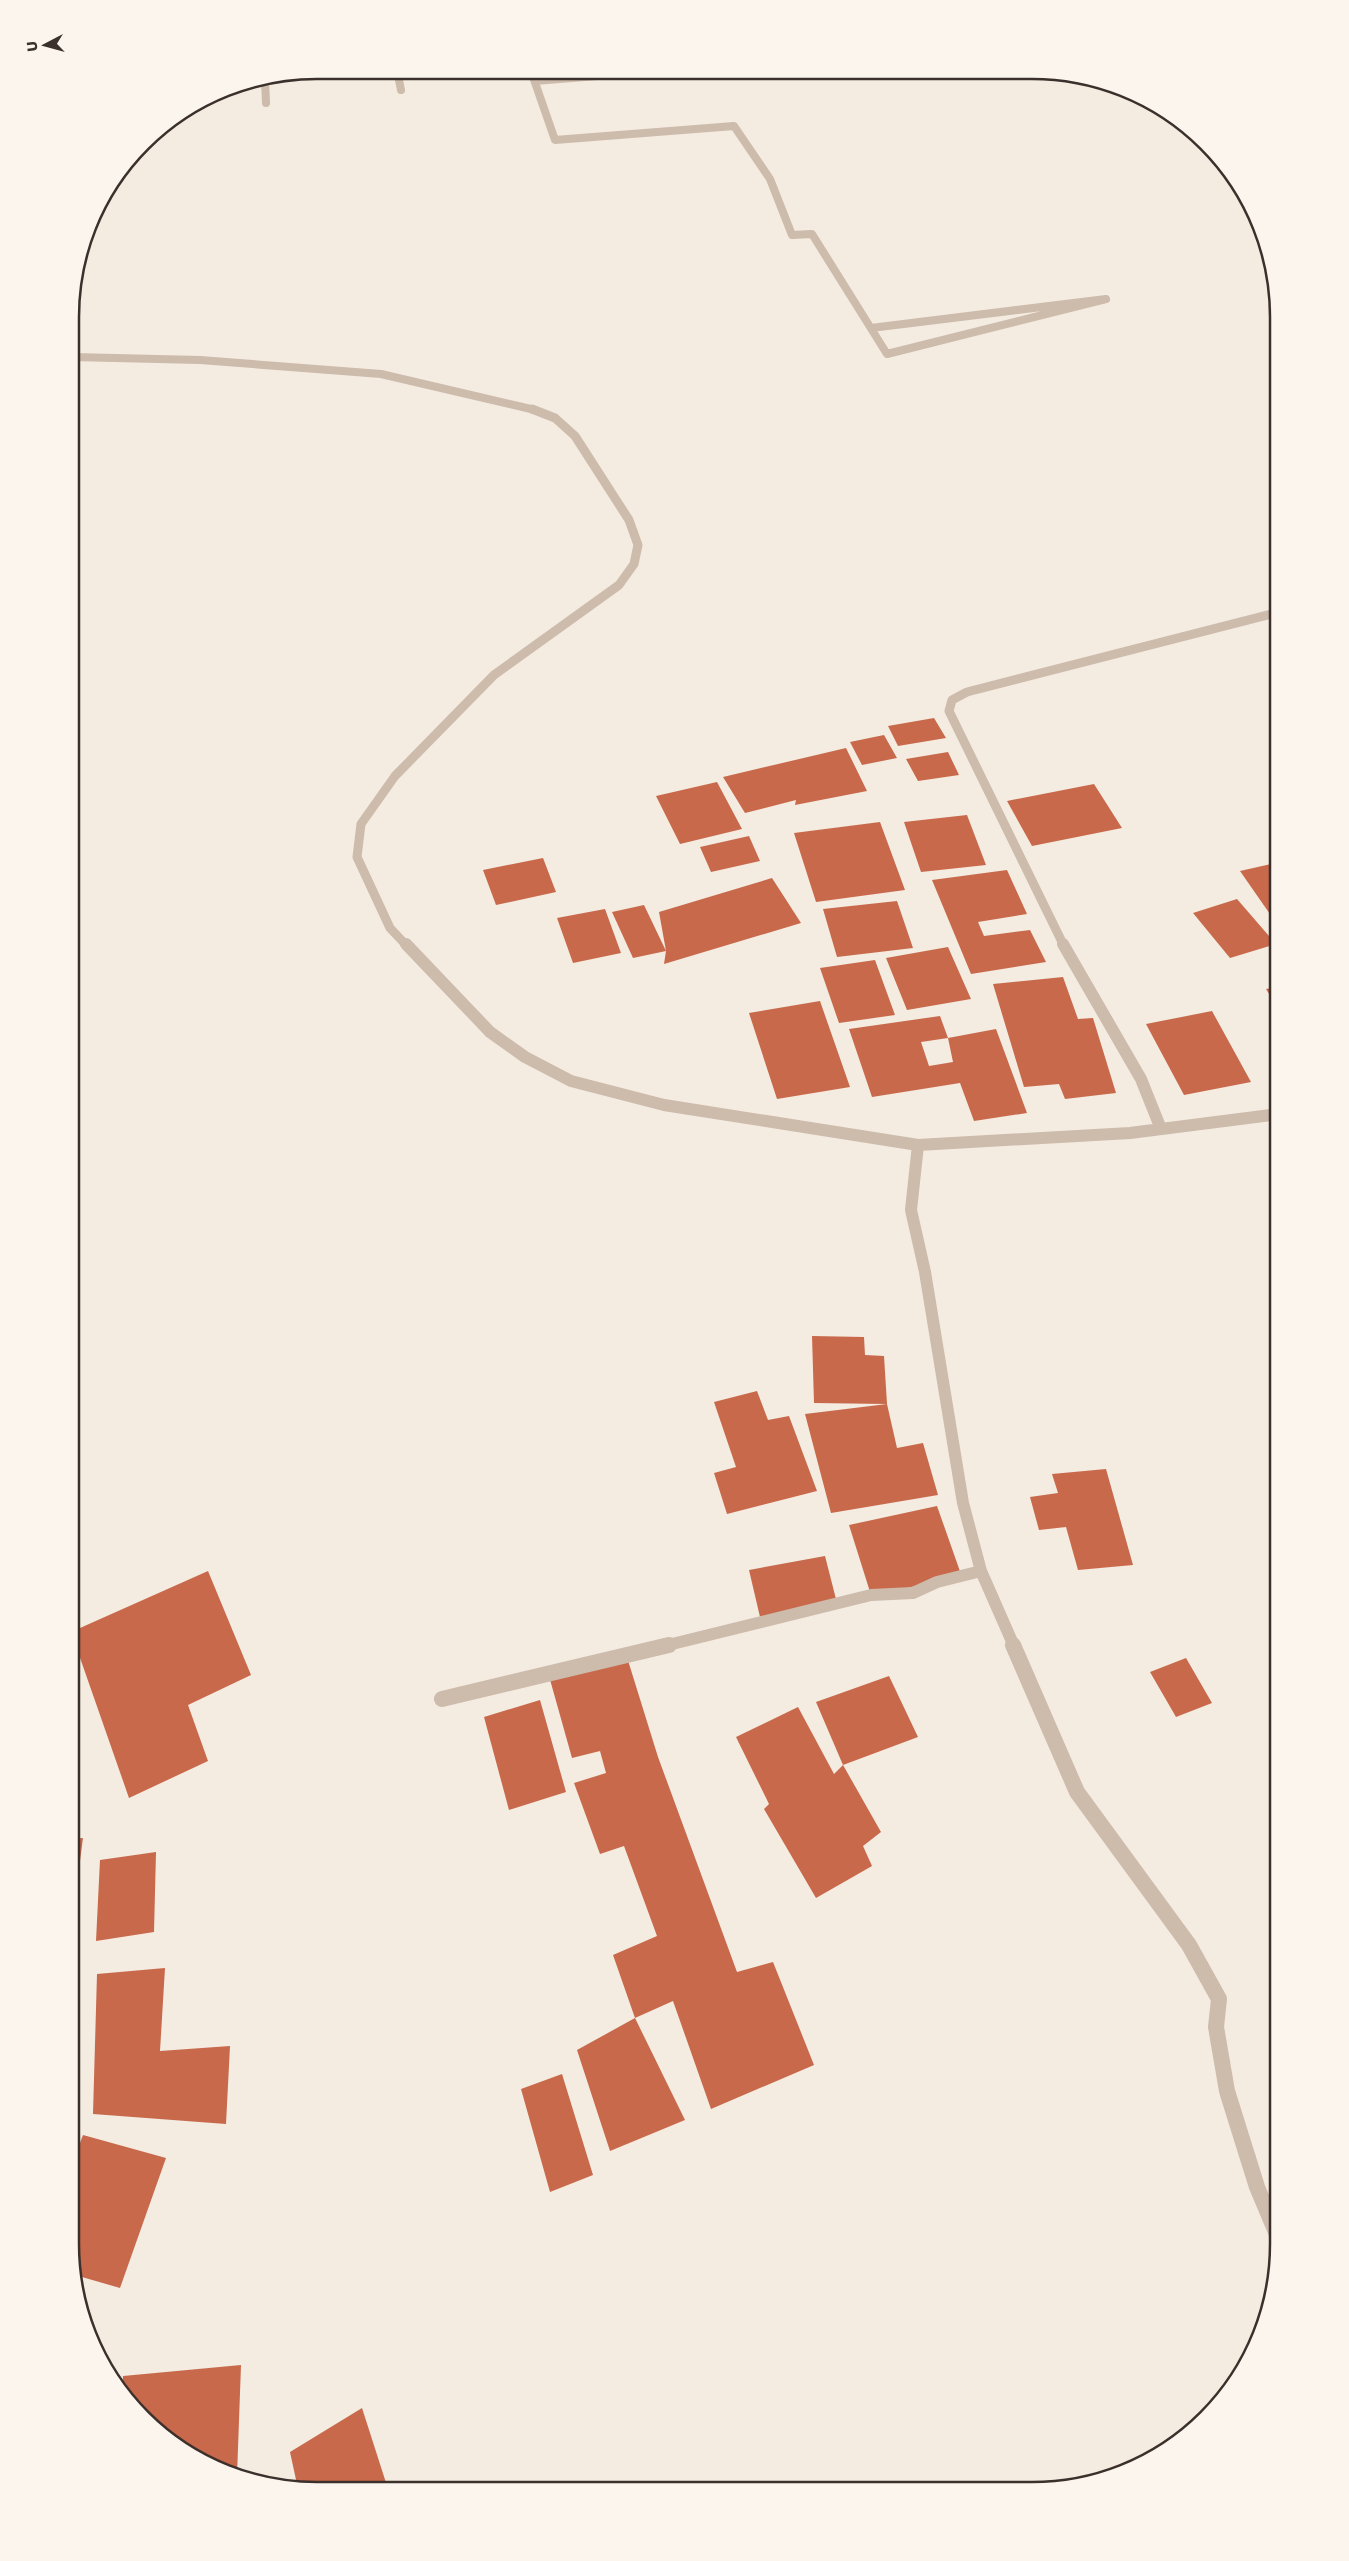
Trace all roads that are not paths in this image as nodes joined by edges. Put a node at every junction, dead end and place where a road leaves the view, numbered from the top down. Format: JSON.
{"nodes":[{"id":1,"x":399,"y":79,"type":"edge"},
{"id":2,"x":560,"y":79,"type":"edge"},
{"id":3,"x":535,"y":81,"type":"joint"},
{"id":4,"x":265,"y":84,"type":"edge"},
{"id":5,"x":401,"y":90,"type":"dead end"},
{"id":6,"x":266,"y":103,"type":"dead end"},
{"id":7,"x":871,"y":328,"type":"junction"},
{"id":8,"x":79,"y":357,"type":"edge"},
{"id":9,"x":1270,"y":614,"type":"edge"},
{"id":10,"x":1270,"y":1115,"type":"edge"},
{"id":11,"x":1162,"y":1129,"type":"junction"},
{"id":12,"x":918,"y":1145,"type":"junction"},
{"id":13,"x":981,"y":1571,"type":"junction"},
{"id":14,"x":442,"y":1699,"type":"dead end"},
{"id":15,"x":1270,"y":2217,"type":"edge"}],
"edges":[{"from":1,"to":5,"type":"street"},
{"from":2,"to":3,"type":"street"},
{"from":3,"to":7,"type":"street"},
{"from":4,"to":6,"type":"street"},
{"from":7,"to":7,"type":"street"},
{"from":8,"to":12,"type":"street"},
{"from":9,"to":11,"type":"street"},
{"from":10,"to":11,"type":"street"},
{"from":11,"to":12,"type":"street"},
{"from":12,"to":13,"type":"street"},
{"from":13,"to":14,"type":"street"},
{"from":13,"to":15,"type":"street"}]}
